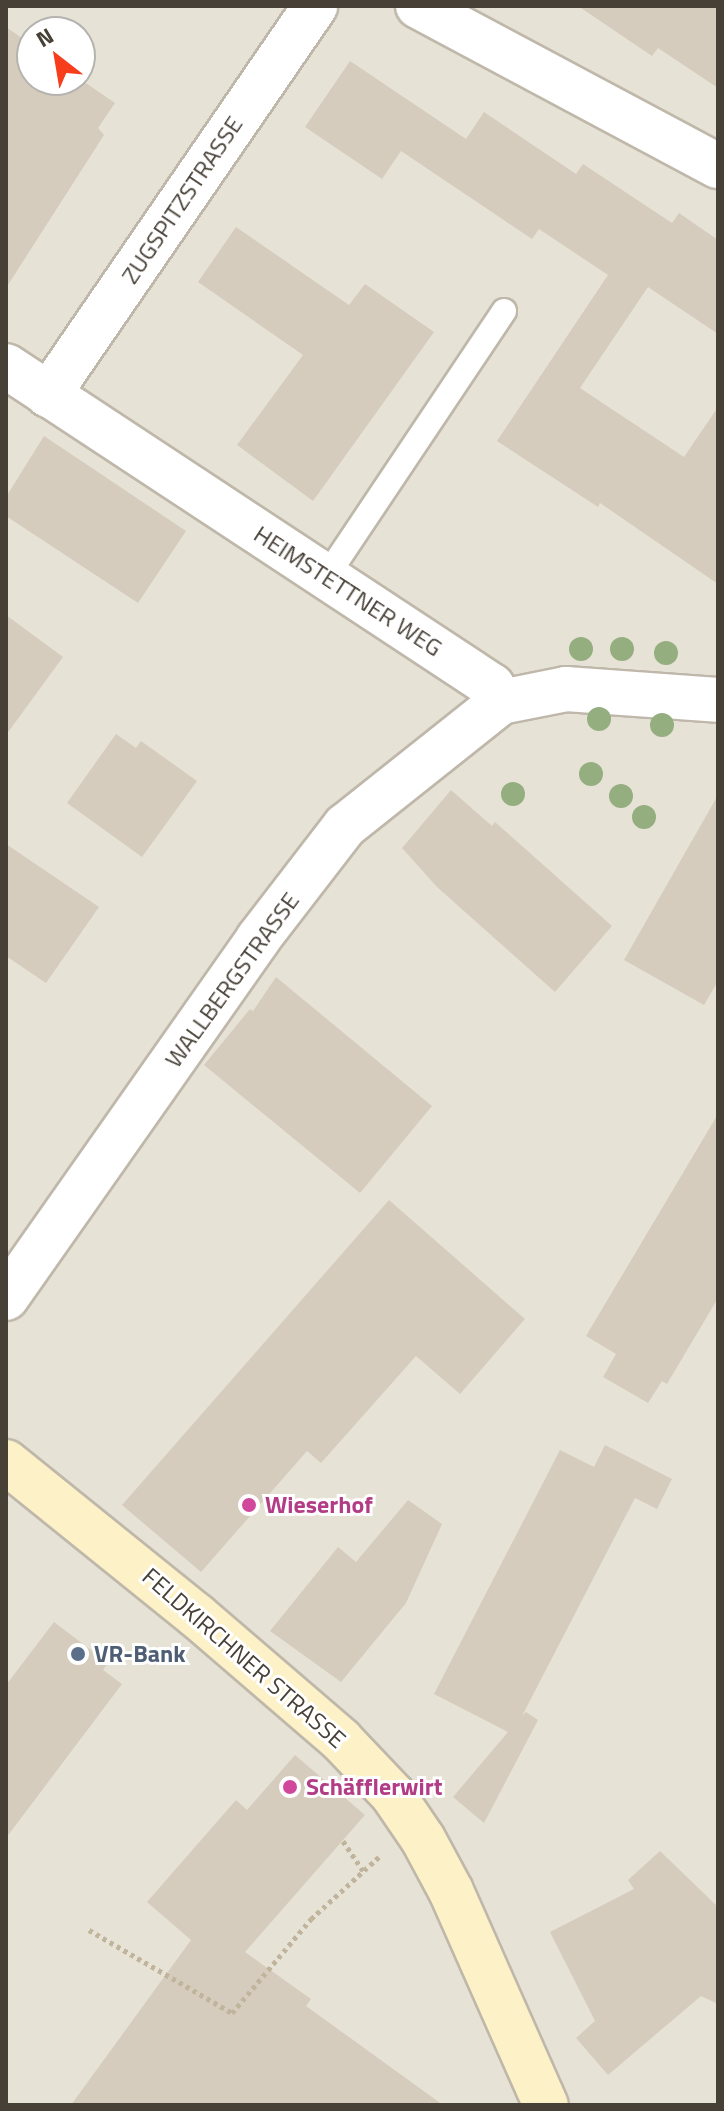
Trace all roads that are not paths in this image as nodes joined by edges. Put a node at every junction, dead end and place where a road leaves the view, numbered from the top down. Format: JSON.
{"nodes":[{"id":1,"x":315,"y":6,"type":"edge"},
{"id":2,"x":418,"y":6,"type":"edge"},
{"id":3,"x":718,"y":166,"type":"edge"},
{"id":4,"x":504,"y":311,"type":"dead end"},
{"id":5,"x":6,"y":366,"type":"edge"},
{"id":6,"x":48,"y":395,"type":"junction"},
{"id":7,"x":326,"y":577,"type":"junction"},
{"id":8,"x":718,"y":700,"type":"edge"},
{"id":9,"x":501,"y":702,"type":"junction"},
{"id":10,"x":6,"y":1298,"type":"edge"},
{"id":11,"x":6,"y":1462,"type":"edge"},
{"id":12,"x":546,"y":2105,"type":"edge"}],
"edges":[{"from":1,"to":6,"type":"street","name":"ZUGSPITZSTRASSE"},
{"from":2,"to":3,"type":"street"},
{"from":4,"to":7,"type":"lane"},
{"from":5,"to":6,"type":"street","name":"HEIMSTETTNER WEG"},
{"from":6,"to":7,"type":"street","name":"HEIMSTETTNER WEG"},
{"from":7,"to":9,"type":"street","name":"HEIMSTETTNER WEG"},
{"from":8,"to":9,"type":"street"},
{"from":9,"to":10,"type":"street","name":"WALLBERGSTRASSE"},
{"from":11,"to":12,"type":"main road","name":"FELDKIRCHNER STRASSE"}]}
